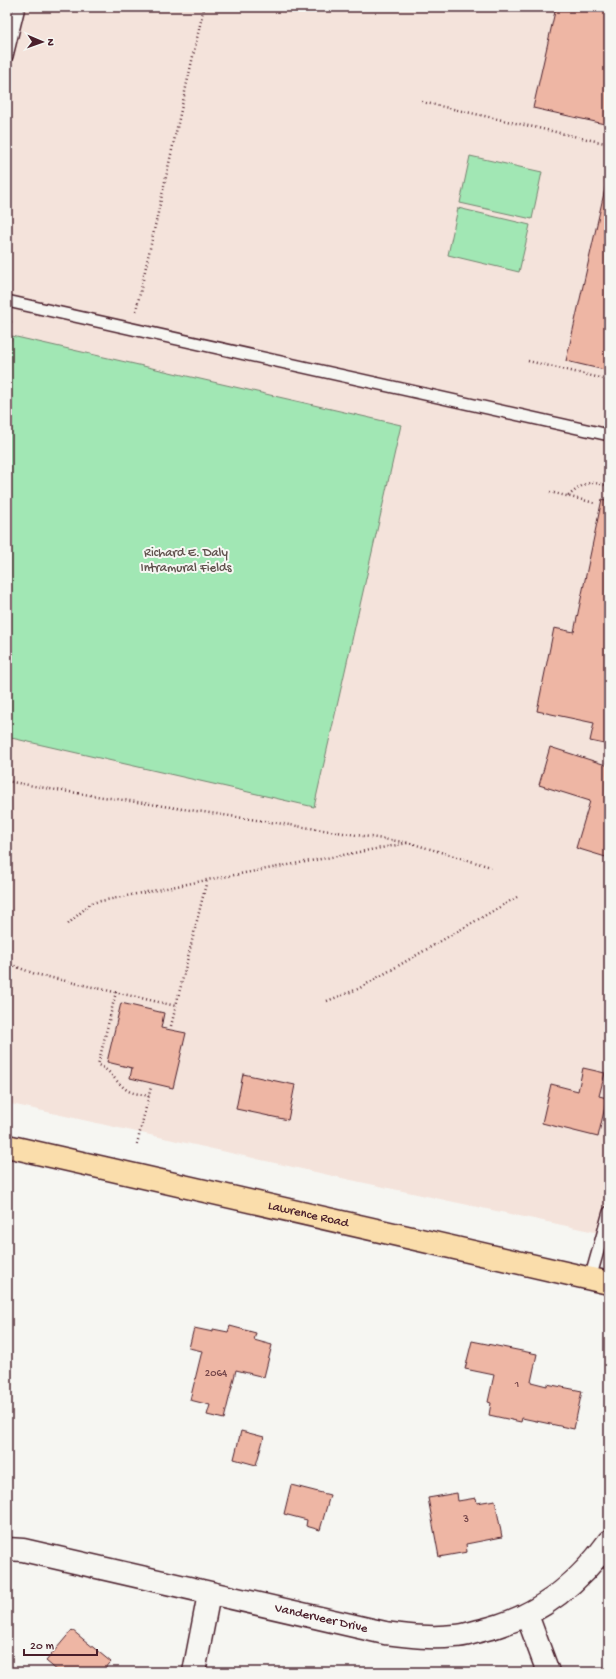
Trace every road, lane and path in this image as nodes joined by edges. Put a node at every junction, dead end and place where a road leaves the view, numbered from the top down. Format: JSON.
{"nodes":[{"id":1,"x":19,"y":7,"type":"edge"},
{"id":2,"x":204,"y":7,"type":"edge"},
{"id":3,"x":7,"y":56,"type":"edge"},
{"id":4,"x":422,"y":102,"type":"dead end"},
{"id":5,"x":609,"y":144,"type":"edge"},
{"id":6,"x":7,"y":301,"type":"edge"},
{"id":7,"x":132,"y":329,"type":"junction"},
{"id":8,"x":528,"y":361,"type":"dead end"},
{"id":9,"x":609,"y":380,"type":"edge"},
{"id":10,"x":609,"y":435,"type":"edge"},
{"id":11,"x":609,"y":486,"type":"edge"},
{"id":12,"x":550,"y":492,"type":"dead end"},
{"id":13,"x":568,"y":496,"type":"junction"},
{"id":14,"x":595,"y":503,"type":"dead end"},
{"id":15,"x":7,"y":781,"type":"edge"},
{"id":16,"x":410,"y":843,"type":"junction"},
{"id":17,"x":491,"y":867,"type":"dead end"},
{"id":18,"x":207,"y":880,"type":"junction"},
{"id":19,"x":517,"y":896,"type":"dead end"},
{"id":20,"x":68,"y":924,"type":"dead end"},
{"id":21,"x":7,"y":963,"type":"edge"},
{"id":22,"x":116,"y":992,"type":"junction"},
{"id":23,"x":327,"y":1001,"type":"dead end"},
{"id":24,"x":176,"y":1006,"type":"junction"},
{"id":25,"x":171,"y":1026,"type":"dead end"},
{"id":26,"x":151,"y":1087,"type":"dead end"},
{"id":27,"x":149,"y":1096,"type":"junction"},
{"id":28,"x":137,"y":1144,"type":"dead end"},
{"id":29,"x":7,"y":1146,"type":"edge"},
{"id":30,"x":609,"y":1212,"type":"edge"},
{"id":31,"x":600,"y":1281,"type":"edge"},
{"id":32,"x":609,"y":1542,"type":"edge"},
{"id":33,"x":7,"y":1549,"type":"edge"},
{"id":34,"x":209,"y":1594,"type":"junction"},
{"id":35,"x":527,"y":1615,"type":"junction"},
{"id":36,"x":194,"y":1672,"type":"edge"},
{"id":37,"x":548,"y":1672,"type":"edge"}],
"edges":[{"from":1,"to":3,"type":"lane"},
{"from":2,"to":7,"type":"path"},
{"from":4,"to":5,"type":"path"},
{"from":6,"to":7,"type":"lane"},
{"from":7,"to":10,"type":"lane"},
{"from":8,"to":9,"type":"path"},
{"from":11,"to":13,"type":"path"},
{"from":12,"to":13,"type":"path"},
{"from":13,"to":14,"type":"path"},
{"from":15,"to":16,"type":"path"},
{"from":16,"to":17,"type":"path"},
{"from":16,"to":18,"type":"path"},
{"from":18,"to":20,"type":"path"},
{"from":18,"to":24,"type":"path"},
{"from":19,"to":23,"type":"path"},
{"from":21,"to":22,"type":"path"},
{"from":22,"to":24,"type":"path"},
{"from":22,"to":27,"type":"path"},
{"from":24,"to":25,"type":"path"},
{"from":26,"to":27,"type":"path"},
{"from":27,"to":28,"type":"path"},
{"from":29,"to":31,"type":"main road","name":"Lawrence Road"},
{"from":30,"to":31,"type":"lane"},
{"from":32,"to":35,"type":"street","name":"Vanderveer Drive"},
{"from":33,"to":34,"type":"street","name":"Vanderveer Drive"},
{"from":34,"to":35,"type":"street","name":"Vanderveer Drive"},
{"from":34,"to":36,"type":"street"},
{"from":35,"to":37,"type":"street"}]}
